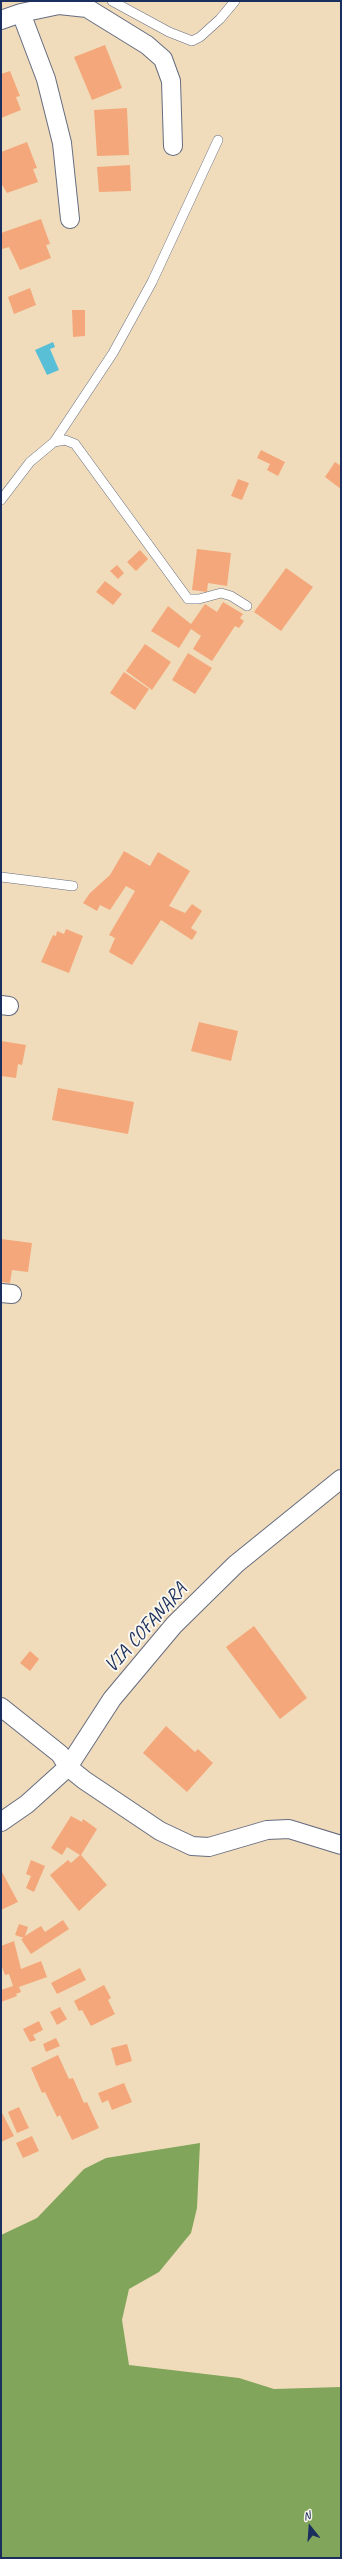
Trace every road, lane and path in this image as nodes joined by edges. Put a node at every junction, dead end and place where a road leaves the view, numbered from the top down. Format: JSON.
{"nodes":[{"id":1,"x":112,"y":1,"type":"edge"},
{"id":2,"x":235,"y":1,"type":"edge"},
{"id":3,"x":21,"y":13,"type":"junction"},
{"id":4,"x":1,"y":20,"type":"edge"},
{"id":5,"x":218,"y":140,"type":"dead end"},
{"id":6,"x":173,"y":146,"type":"dead end"},
{"id":7,"x":70,"y":218,"type":"dead end"},
{"id":8,"x":54,"y":442,"type":"junction"},
{"id":9,"x":1,"y":500,"type":"edge"},
{"id":10,"x":247,"y":606,"type":"dead end"},
{"id":11,"x":1,"y":877,"type":"edge"},
{"id":12,"x":73,"y":886,"type":"dead end"},
{"id":13,"x":341,"y":1479,"type":"edge"},
{"id":14,"x":1,"y":1707,"type":"edge"},
{"id":15,"x":68,"y":1767,"type":"junction"},
{"id":16,"x":1,"y":1822,"type":"edge"},
{"id":17,"x":341,"y":1845,"type":"edge"}],
"edges":[{"from":1,"to":2,"type":"lane"},
{"from":3,"to":4,"type":"street"},
{"from":3,"to":6,"type":"street"},
{"from":3,"to":7,"type":"street"},
{"from":5,"to":8,"type":"lane"},
{"from":8,"to":9,"type":"lane"},
{"from":8,"to":10,"type":"lane"},
{"from":11,"to":12,"type":"lane"},
{"from":13,"to":15,"type":"street","name":"VIA COFANARA"},
{"from":14,"to":15,"type":"street"},
{"from":15,"to":16,"type":"street","name":"VIA COFANARA"},
{"from":15,"to":17,"type":"street"}]}
